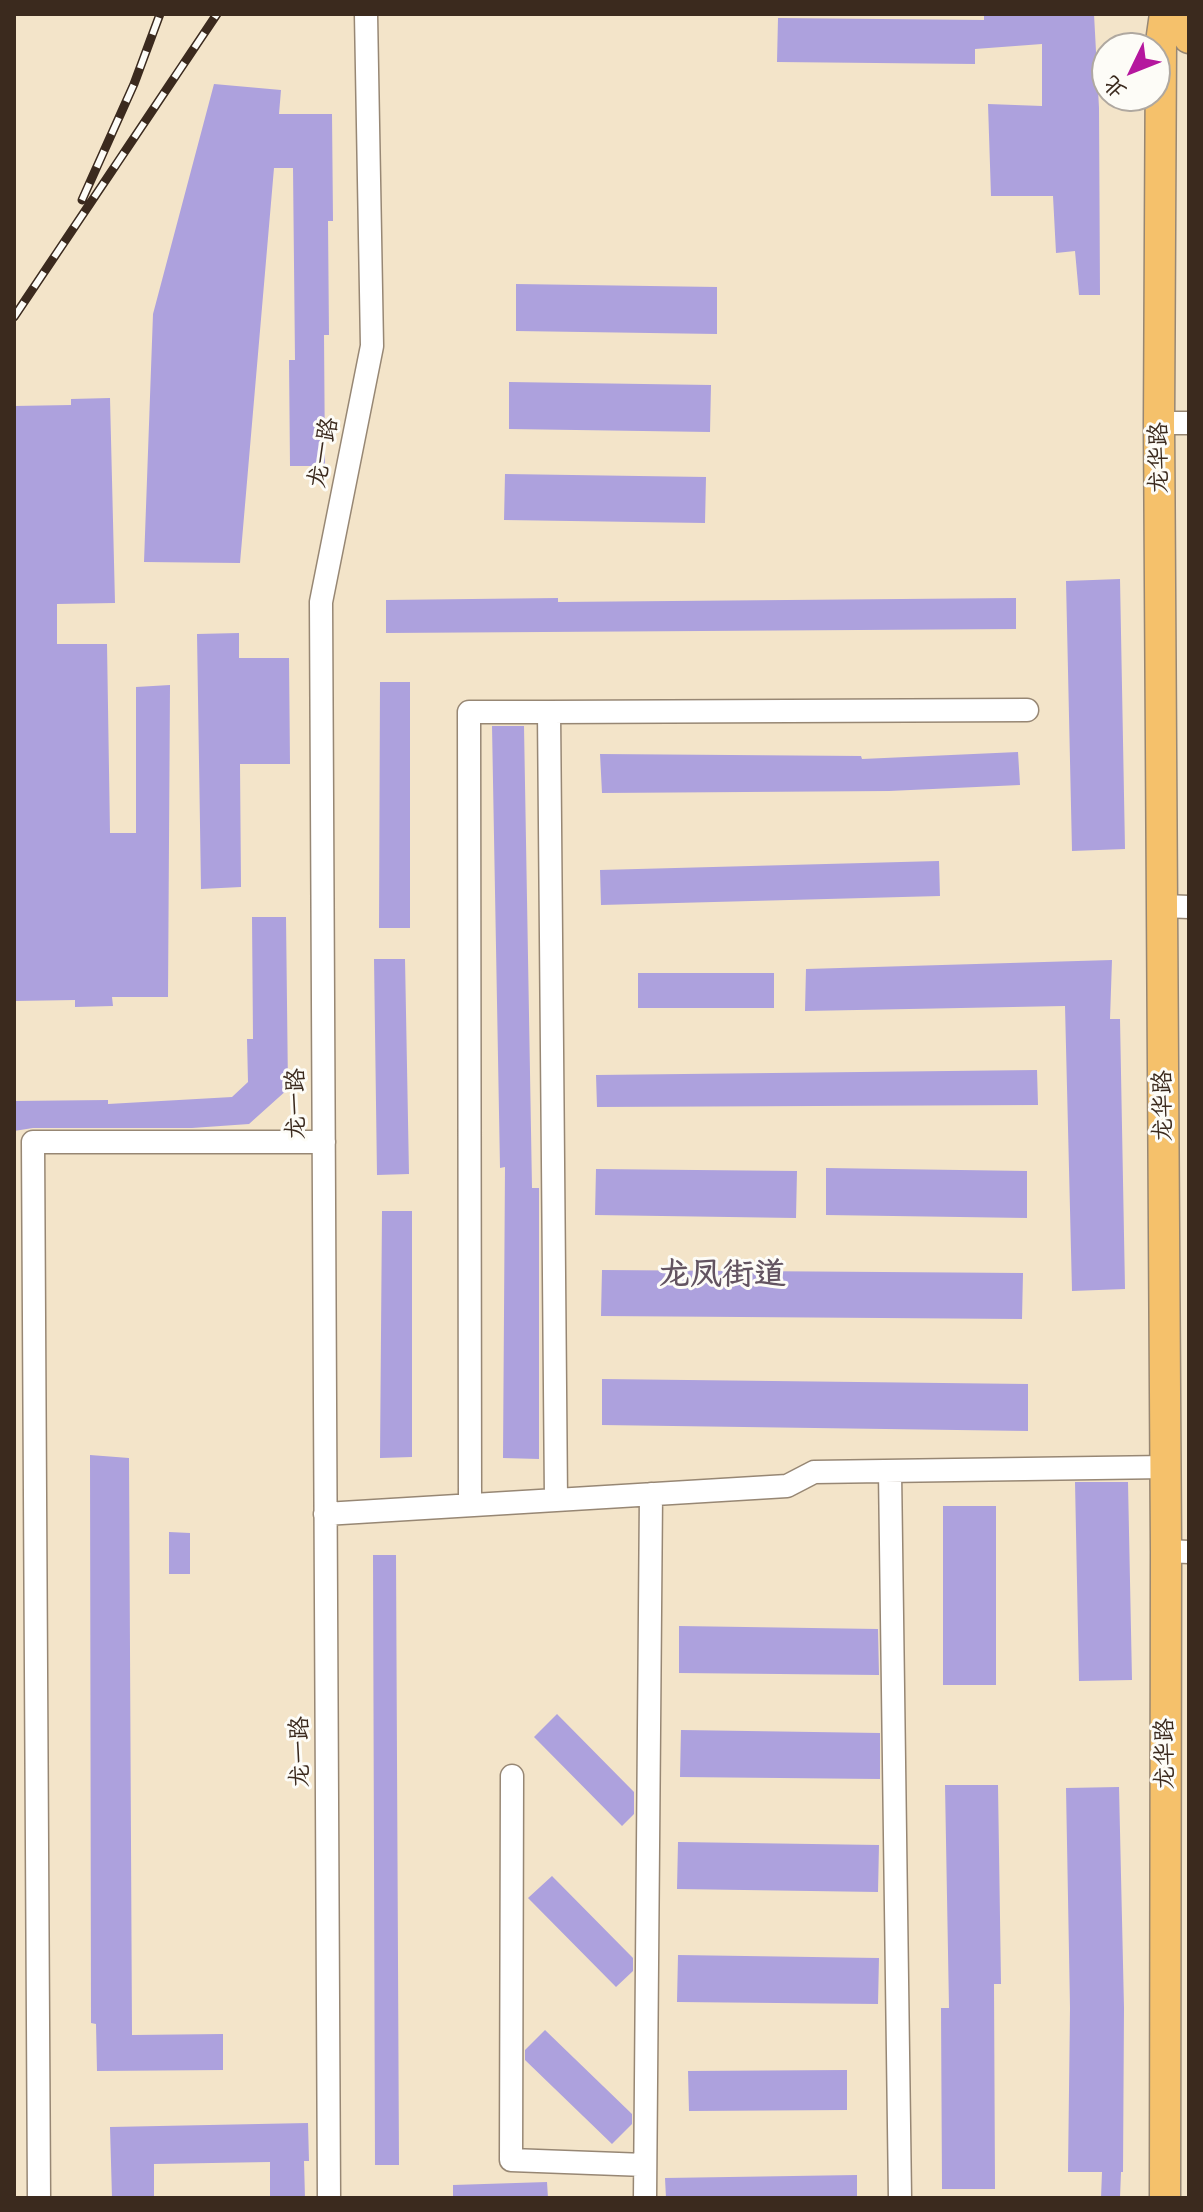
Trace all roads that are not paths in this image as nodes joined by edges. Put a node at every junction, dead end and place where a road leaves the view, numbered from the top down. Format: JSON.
{"nodes":[{"id":1,"x":366,"y":14,"type":"edge"},
{"id":2,"x":1165,"y":14,"type":"edge"},
{"id":3,"x":1184,"y":14,"type":"edge"},
{"id":4,"x":1189,"y":38,"type":"edge"},
{"id":5,"x":1174,"y":423,"type":"edge"},
{"id":6,"x":1027,"y":710,"type":"dead end"},
{"id":7,"x":549,"y":712,"type":"junction"},
{"id":8,"x":1176,"y":907,"type":"edge"},
{"id":9,"x":324,"y":1142,"type":"junction"},
{"id":10,"x":1166,"y":1467,"type":"junction"},
{"id":11,"x":890,"y":1471,"type":"junction"},
{"id":12,"x":651,"y":1494,"type":"junction"},
{"id":13,"x":556,"y":1500,"type":"junction"},
{"id":14,"x":470,"y":1505,"type":"junction"},
{"id":15,"x":325,"y":1514,"type":"junction"},
{"id":16,"x":1178,"y":1552,"type":"edge"},
{"id":17,"x":512,"y":1776,"type":"dead end"},
{"id":18,"x":645,"y":2165,"type":"junction"},
{"id":19,"x":39,"y":2198,"type":"edge"},
{"id":20,"x":329,"y":2198,"type":"edge"},
{"id":21,"x":645,"y":2198,"type":"edge"},
{"id":22,"x":900,"y":2198,"type":"edge"},
{"id":23,"x":1165,"y":2198,"type":"edge"}],
"edges":[{"from":1,"to":9,"type":"street","name":"龙一路"},
{"from":2,"to":5,"type":"main road","name":"龙华路"},
{"from":3,"to":4,"type":"main road"},
{"from":5,"to":8,"type":"main road","name":"龙华路"},
{"from":6,"to":7,"type":"street"},
{"from":7,"to":13,"type":"street"},
{"from":7,"to":14,"type":"street"},
{"from":8,"to":10,"type":"main road","name":"龙华路"},
{"from":9,"to":15,"type":"street","name":"龙一路"},
{"from":9,"to":19,"type":"street"},
{"from":10,"to":11,"type":"street"},
{"from":10,"to":16,"type":"main road","name":"龙华路"},
{"from":11,"to":12,"type":"street"},
{"from":11,"to":22,"type":"street"},
{"from":12,"to":13,"type":"street"},
{"from":12,"to":18,"type":"street"},
{"from":13,"to":14,"type":"street"},
{"from":14,"to":15,"type":"street"},
{"from":15,"to":20,"type":"street","name":"龙一路"},
{"from":16,"to":23,"type":"main road","name":"龙华路"},
{"from":17,"to":18,"type":"street"},
{"from":18,"to":21,"type":"street"}]}
